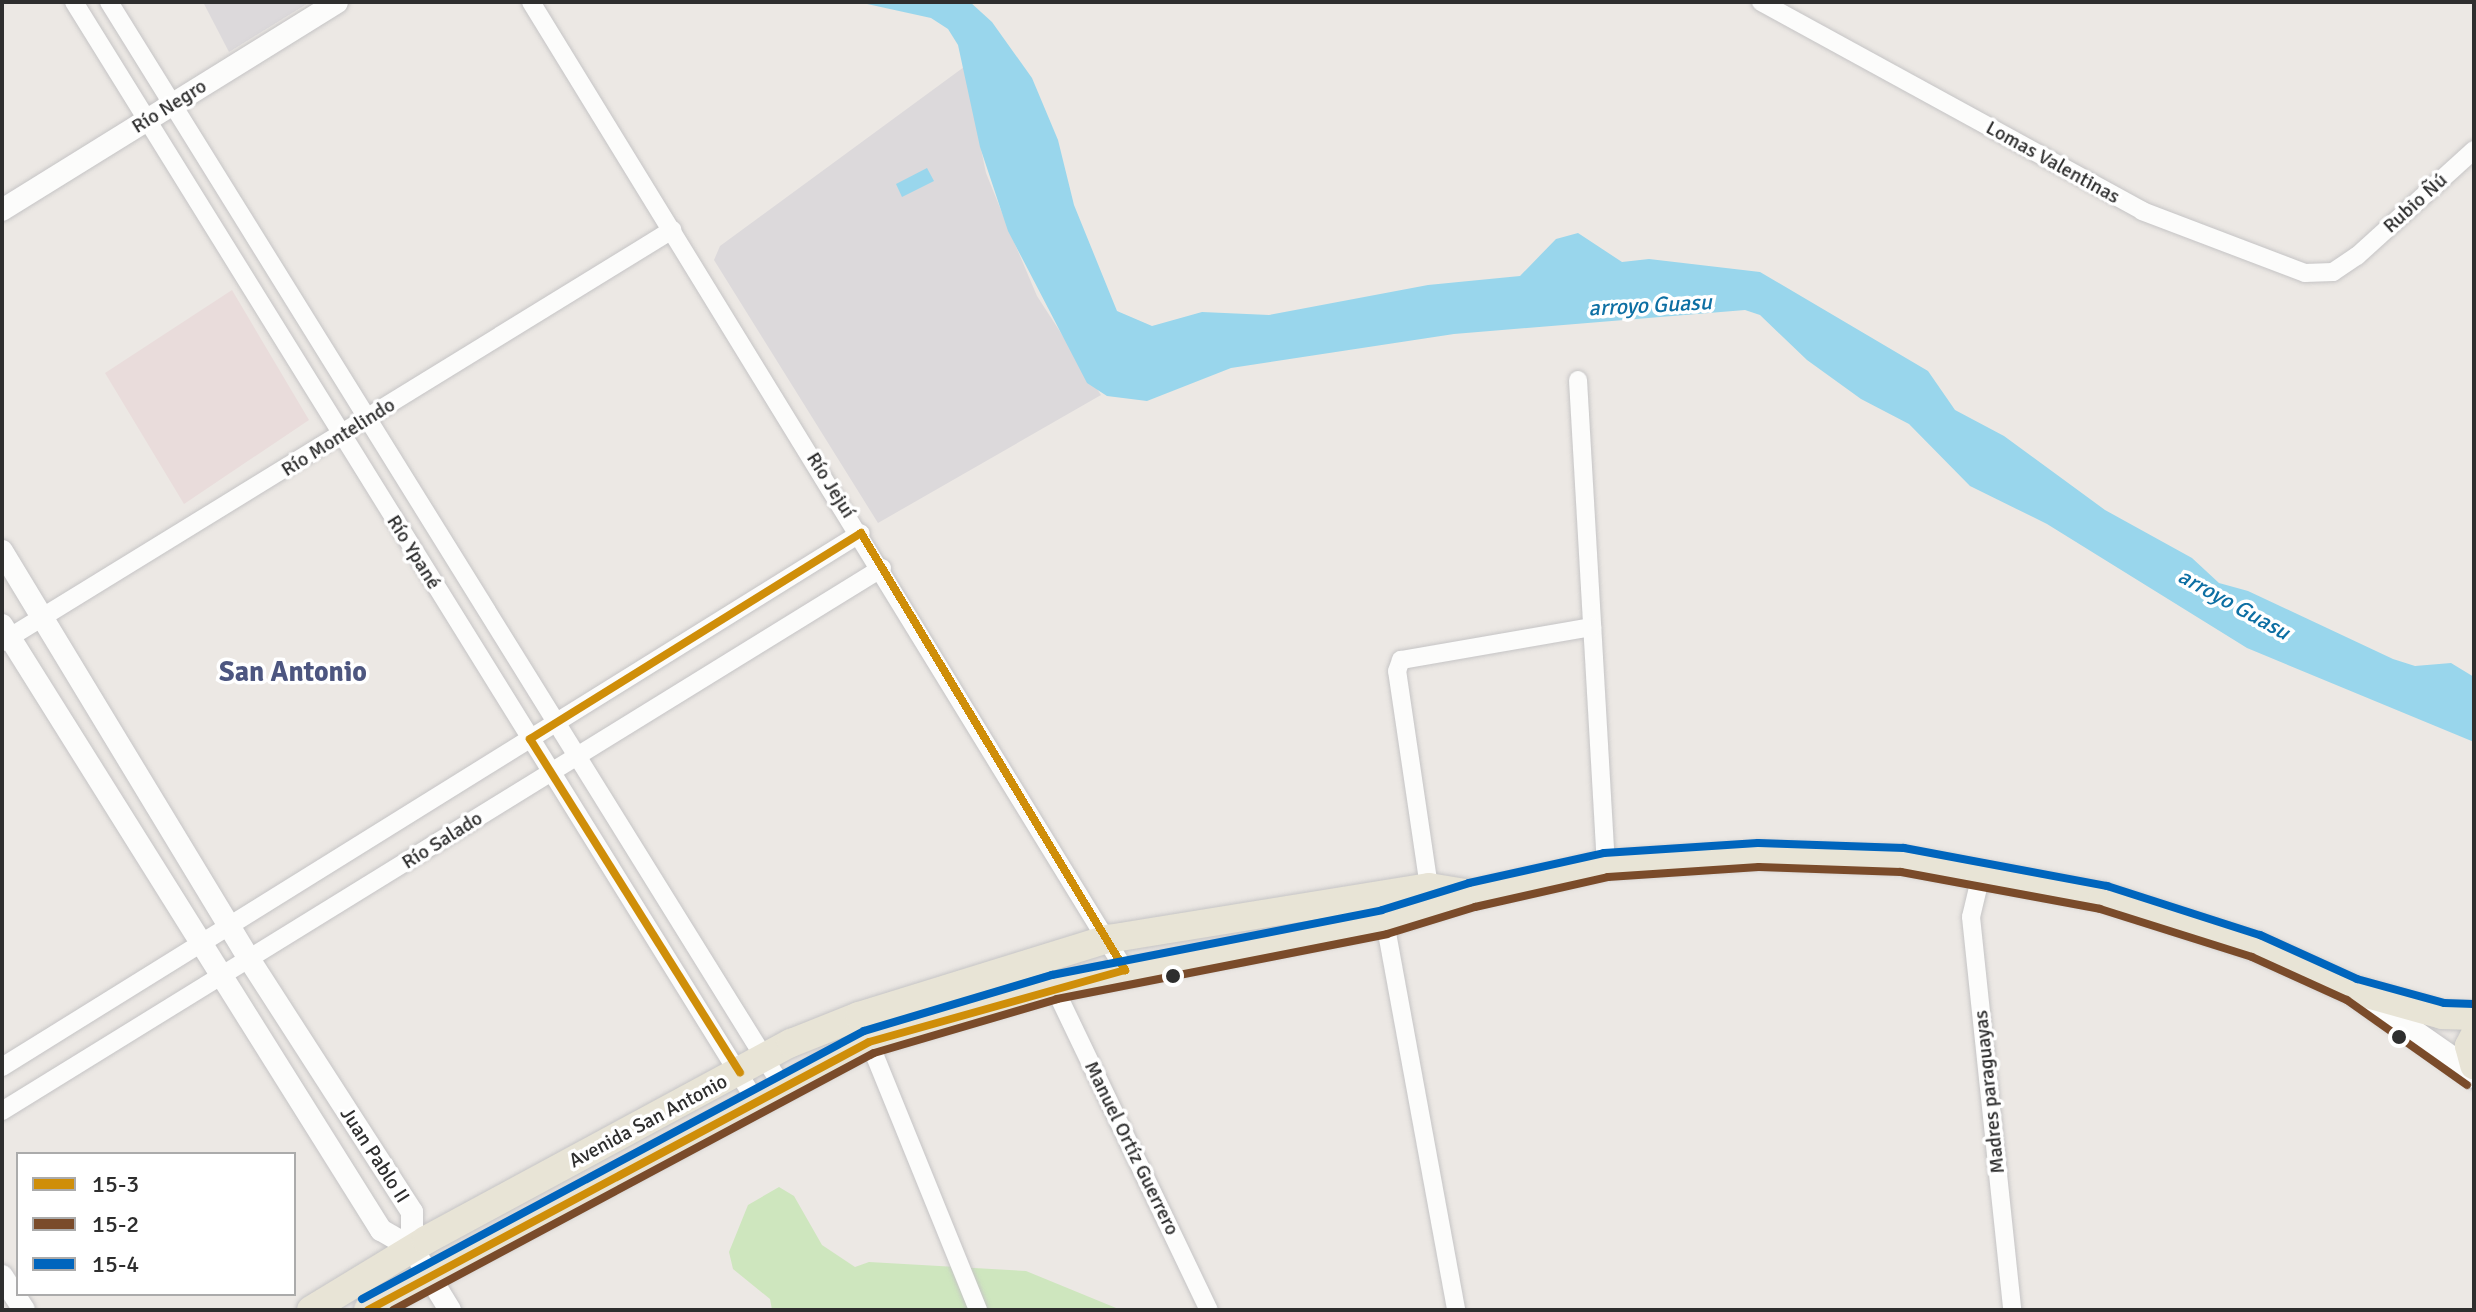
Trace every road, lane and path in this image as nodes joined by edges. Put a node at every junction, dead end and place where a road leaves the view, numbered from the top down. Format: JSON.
{"nodes":[{"id":1,"x":74,"y":2,"type":"edge"},
{"id":2,"x":109,"y":2,"type":"edge"},
{"id":3,"x":337,"y":2,"type":"edge"},
{"id":4,"x":531,"y":2,"type":"edge"},
{"id":5,"x":1761,"y":2,"type":"edge"},
{"id":6,"x":1789,"y":7,"type":"edge"},
{"id":7,"x":172,"y":104,"type":"junction"},
{"id":8,"x":148,"y":119,"type":"junction"},
{"id":9,"x":2474,"y":150,"type":"edge"},
{"id":10,"x":2,"y":210,"type":"edge"},
{"id":11,"x":672,"y":230,"type":"junction"},
{"id":12,"x":2357,"y":256,"type":"joint"},
{"id":13,"x":1578,"y":380,"type":"dead end"},
{"id":14,"x":367,"y":420,"type":"junction"},
{"id":15,"x":341,"y":436,"type":"junction"},
{"id":16,"x":861,"y":533,"type":"junction"},
{"id":17,"x":2,"y":551,"type":"edge"},
{"id":18,"x":882,"y":568,"type":"junction"},
{"id":19,"x":42,"y":617,"type":"junction"},
{"id":20,"x":1592,"y":627,"type":"junction"},
{"id":21,"x":5,"y":634,"type":"edge"},
{"id":22,"x":557,"y":722,"type":"junction"},
{"id":23,"x":530,"y":739,"type":"junction"},
{"id":24,"x":578,"y":756,"type":"junction"},
{"id":25,"x":551,"y":773,"type":"junction"},
{"id":26,"x":1606,"y":865,"type":"junction"},
{"id":27,"x":1981,"y":875,"type":"junction"},
{"id":28,"x":1429,"y":887,"type":"junction"},
{"id":29,"x":1472,"y":895,"type":"junction"},
{"id":30,"x":1385,"y":922,"type":"junction"},
{"id":31,"x":229,"y":926,"type":"junction"},
{"id":32,"x":1108,"y":939,"type":"junction"},
{"id":33,"x":199,"y":944,"type":"junction"},
{"id":34,"x":249,"y":959,"type":"junction"},
{"id":35,"x":1125,"y":970,"type":"junction"},
{"id":36,"x":219,"y":977,"type":"junction"},
{"id":37,"x":1054,"y":987,"type":"junction"},
{"id":38,"x":2353,"y":990,"type":"junction"},
{"id":39,"x":2474,"y":1016,"type":"edge"},
{"id":40,"x":864,"y":1029,"type":"junction"},
{"id":41,"x":2474,"y":1036,"type":"edge"},
{"id":42,"x":765,"y":1057,"type":"junction"},
{"id":43,"x":2474,"y":1065,"type":"edge"},
{"id":44,"x":2,"y":1067,"type":"edge"},
{"id":45,"x":740,"y":1072,"type":"junction"},
{"id":46,"x":2474,"y":1075,"type":"edge"},
{"id":47,"x":782,"y":1086,"type":"junction"},
{"id":48,"x":755,"y":1100,"type":"junction"},
{"id":49,"x":2,"y":1111,"type":"edge"},
{"id":50,"x":412,"y":1248,"type":"junction"},
{"id":51,"x":427,"y":1274,"type":"junction"},
{"id":52,"x":2,"y":1276,"type":"edge"},
{"id":53,"x":24,"y":1310,"type":"edge"},
{"id":54,"x":311,"y":1310,"type":"edge"},
{"id":55,"x":368,"y":1310,"type":"edge"},
{"id":56,"x":450,"y":1310,"type":"edge"},
{"id":57,"x":978,"y":1310,"type":"edge"},
{"id":58,"x":1209,"y":1310,"type":"edge"},
{"id":59,"x":1456,"y":1310,"type":"edge"},
{"id":60,"x":2012,"y":1310,"type":"edge"}],
"edges":[{"from":1,"to":8,"type":"street","name":"Río Ypané"},
{"from":2,"to":7,"type":"street","name":"Río Ypané"},
{"from":3,"to":7,"type":"street","name":"Río Negro"},
{"from":4,"to":11,"type":"street","name":"Río Jejuí"},
{"from":5,"to":6,"type":"street","name":"Lomas Valentinas"},
{"from":6,"to":12,"type":"street","name":"Lomas Valentinas"},
{"from":7,"to":8,"type":"street","name":"Río Negro"},
{"from":7,"to":14,"type":"street","name":"Río Ypané"},
{"from":8,"to":10,"type":"street","name":"Río Negro"},
{"from":8,"to":15,"type":"street","name":"Río Ypané"},
{"from":9,"to":12,"type":"street","name":"Rubio Ñú"},
{"from":11,"to":14,"type":"street","name":"Río Montelindo"},
{"from":11,"to":16,"type":"street","name":"Río Jejuí"},
{"from":13,"to":20,"type":"street"},
{"from":14,"to":15,"type":"street","name":"Río Montelindo"},
{"from":14,"to":22,"type":"street","name":"Río Ypané"},
{"from":15,"to":19,"type":"street","name":"Río Montelindo"},
{"from":15,"to":23,"type":"street","name":"Río Ypané"},
{"from":16,"to":18,"type":"street","name":"Río Jejuí"},
{"from":16,"to":22,"type":"street","name":"Río Salado"},
{"from":17,"to":19,"type":"street","name":"Juan Pablo II"},
{"from":18,"to":24,"type":"street","name":"Río Salado"},
{"from":18,"to":32,"type":"street","name":"Río Jejuí"},
{"from":19,"to":21,"type":"street","name":"Río Montelindo"},
{"from":19,"to":31,"type":"street","name":"Juan Pablo II"},
{"from":20,"to":26,"type":"street"},
{"from":20,"to":28,"type":"street"},
{"from":21,"to":33,"type":"street","name":"Juan Pablo II"},
{"from":22,"to":23,"type":"street","name":"Río Salado"},
{"from":22,"to":24,"type":"street","name":"Río Ypané"},
{"from":23,"to":25,"type":"street","name":"Río Ypané"},
{"from":23,"to":31,"type":"street","name":"Río Salado"},
{"from":24,"to":25,"type":"street","name":"Río Salado"},
{"from":24,"to":42,"type":"street","name":"Río Ypané"},
{"from":25,"to":34,"type":"street","name":"Río Salado"},
{"from":25,"to":45,"type":"street","name":"Río Ypané"},
{"from":26,"to":27,"type":"main road","name":"Avenida San Antonio"},
{"from":26,"to":29,"type":"main road","name":"Avenida San Antonio"},
{"from":27,"to":38,"type":"main road","name":"Avenida San Antonio"},
{"from":27,"to":60,"type":"street","name":"Madres paraguayas"},
{"from":28,"to":29,"type":"main road","name":"Avenida San Antonio"},
{"from":28,"to":32,"type":"main road","name":"Avenida San Antonio"},
{"from":29,"to":30,"type":"main road","name":"Avenida San Antonio"},
{"from":30,"to":35,"type":"main road","name":"Avenida San Antonio"},
{"from":30,"to":59,"type":"street"},
{"from":31,"to":33,"type":"street","name":"Río Salado"},
{"from":31,"to":34,"type":"street","name":"Juan Pablo II"},
{"from":32,"to":35,"type":"street","name":"Río Jejuí"},
{"from":32,"to":40,"type":"main road","name":"Avenida San Antonio"},
{"from":33,"to":36,"type":"street","name":"Juan Pablo II"},
{"from":33,"to":44,"type":"street","name":"Río Salado"},
{"from":34,"to":36,"type":"street","name":"Río Salado"},
{"from":34,"to":50,"type":"street","name":"Juan Pablo II"},
{"from":35,"to":37,"type":"main road","name":"Avenida San Antonio"},
{"from":36,"to":49,"type":"street","name":"Río Salado"},
{"from":36,"to":50,"type":"street","name":"Juan Pablo II"},
{"from":37,"to":40,"type":"main road","name":"Avenida San Antonio"},
{"from":37,"to":58,"type":"street","name":"Manuel Ortíz Guerrero"},
{"from":38,"to":39,"type":"main road","name":"Avenida San Antonio"},
{"from":38,"to":46,"type":"main road"},
{"from":40,"to":42,"type":"main road","name":"Avenida San Antonio"},
{"from":40,"to":47,"type":"main road","name":"Avenida San Antonio"},
{"from":40,"to":57,"type":"street"},
{"from":41,"to":43,"type":"main road"},
{"from":42,"to":45,"type":"main road","name":"Avenida San Antonio"},
{"from":42,"to":47,"type":"street","name":"Río Ypané"},
{"from":45,"to":48,"type":"street","name":"Río Ypané"},
{"from":45,"to":50,"type":"main road","name":"Avenida San Antonio"},
{"from":47,"to":48,"type":"main road","name":"Avenida San Antonio"},
{"from":48,"to":51,"type":"main road","name":"Avenida San Antonio"},
{"from":50,"to":51,"type":"street"},
{"from":50,"to":54,"type":"main road","name":"Avenida San Antonio"},
{"from":51,"to":55,"type":"main road","name":"Avenida San Antonio"},
{"from":51,"to":56,"type":"street"},
{"from":52,"to":53,"type":"street"}]}
